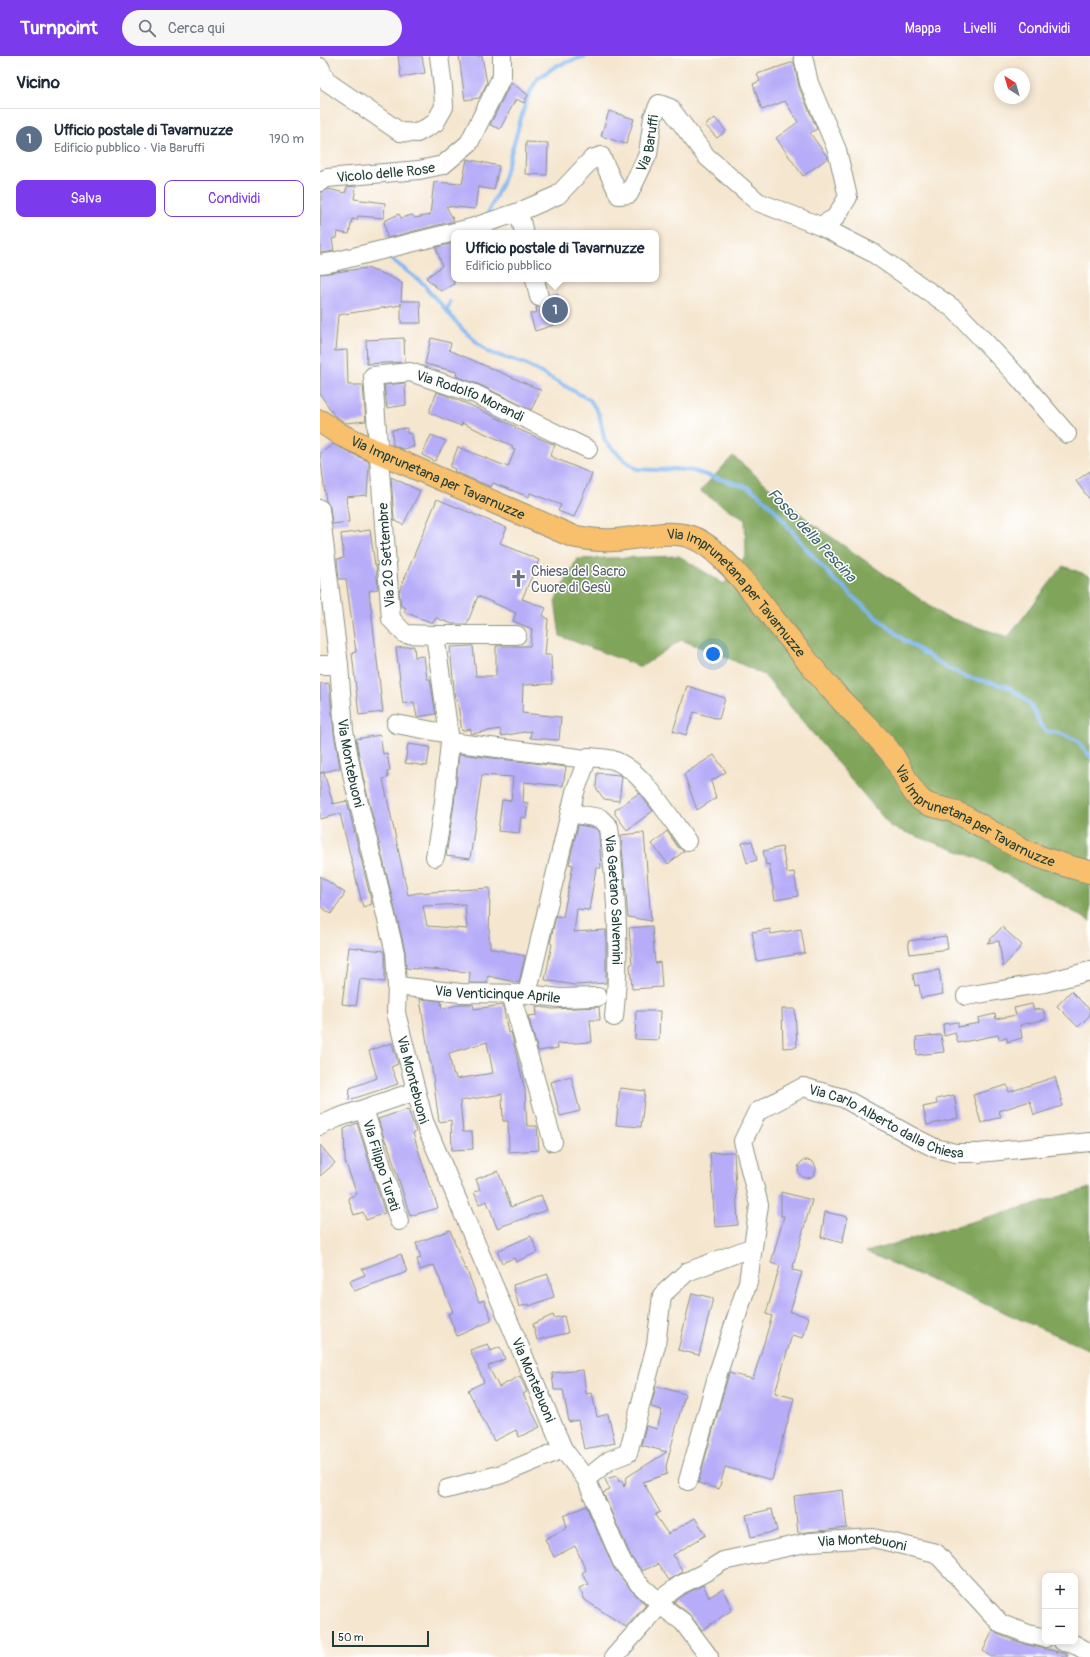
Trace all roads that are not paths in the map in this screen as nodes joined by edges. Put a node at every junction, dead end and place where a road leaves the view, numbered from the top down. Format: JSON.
{"nodes":[{"id":1,"x":439,"y":56,"type":"edge"},
{"id":2,"x":502,"y":56,"type":"edge"},
{"id":3,"x":803,"y":56,"type":"edge"},
{"id":4,"x":320,"y":67,"type":"edge"},
{"id":5,"x":320,"y":182,"type":"edge"},
{"id":6,"x":519,"y":212,"type":"junction"},
{"id":7,"x":820,"y":226,"type":"junction"},
{"id":8,"x":463,"y":230,"type":"edge"},
{"id":9,"x":523,"y":230,"type":"edge"},
{"id":10,"x":451,"y":233,"type":"edge"},
{"id":11,"x":320,"y":264,"type":"edge"},
{"id":12,"x":536,"y":282,"type":"edge"},
{"id":13,"x":539,"y":297,"type":"dead end"},
{"id":14,"x":320,"y":421,"type":"edge"},
{"id":15,"x":1067,"y":434,"type":"dead end"},
{"id":16,"x":588,"y":449,"type":"dead end"},
{"id":17,"x":378,"y":452,"type":"junction"},
{"id":18,"x":320,"y":509,"type":"edge"},
{"id":19,"x":435,"y":635,"type":"junction"},
{"id":20,"x":517,"y":635,"type":"dead end"},
{"id":21,"x":320,"y":665,"type":"edge"},
{"id":22,"x":339,"y":665,"type":"junction"},
{"id":23,"x":396,"y":724,"type":"dead end"},
{"id":24,"x":450,"y":738,"type":"junction"},
{"id":25,"x":578,"y":758,"type":"dead end"},
{"id":26,"x":570,"y":813,"type":"junction"},
{"id":27,"x":687,"y":841,"type":"dead end"},
{"id":28,"x":435,"y":857,"type":"dead end"},
{"id":29,"x":1090,"y":872,"type":"edge"},
{"id":30,"x":1090,"y":971,"type":"edge"},
{"id":31,"x":397,"y":986,"type":"junction"},
{"id":32,"x":519,"y":994,"type":"junction"},
{"id":33,"x":966,"y":996,"type":"dead end"},
{"id":34,"x":598,"y":997,"type":"dead end"},
{"id":35,"x":614,"y":1016,"type":"dead end"},
{"id":36,"x":416,"y":1092,"type":"junction"},
{"id":37,"x":364,"y":1109,"type":"junction"},
{"id":38,"x":320,"y":1126,"type":"edge"},
{"id":39,"x":553,"y":1142,"type":"dead end"},
{"id":40,"x":1090,"y":1142,"type":"edge"},
{"id":41,"x":399,"y":1221,"type":"dead end"},
{"id":42,"x":753,"y":1247,"type":"junction"},
{"id":43,"x":563,"y":1449,"type":"junction"},
{"id":44,"x":586,"y":1479,"type":"junction"},
{"id":45,"x":688,"y":1481,"type":"dead end"},
{"id":46,"x":447,"y":1489,"type":"dead end"},
{"id":47,"x":659,"y":1603,"type":"junction"},
{"id":48,"x":1042,"y":1637,"type":"edge"},
{"id":49,"x":1076,"y":1645,"type":"edge"},
{"id":50,"x":1090,"y":1653,"type":"edge"},
{"id":51,"x":614,"y":1657,"type":"edge"},
{"id":52,"x":709,"y":1657,"type":"edge"}],
"edges":[{"from":1,"to":4,"type":"street"},
{"from":2,"to":5,"type":"street","name":"Vicolo delle Rose"},
{"from":3,"to":7,"type":"street"},
{"from":6,"to":7,"type":"street","name":"Via Baruffi"},
{"from":6,"to":8,"type":"street","name":"Via Baruffi"},
{"from":6,"to":9,"type":"street"},
{"from":7,"to":15,"type":"street"},
{"from":10,"to":11,"type":"street","name":"Via Baruffi"},
{"from":12,"to":13,"type":"street"},
{"from":14,"to":17,"type":"main road","name":"Via Imprunetana per Tavarnuzze"},
{"from":16,"to":17,"type":"street","name":"Via Rodolfo Morandi"},
{"from":17,"to":19,"type":"street","name":"Via 20 Settembre"},
{"from":17,"to":29,"type":"main road","name":"Via Imprunetana per Tavarnuzze"},
{"from":18,"to":22,"type":"street","name":"Via Montebuoni"},
{"from":19,"to":20,"type":"street","name":"Via 20 Settembre"},
{"from":19,"to":24,"type":"street"},
{"from":21,"to":22,"type":"street"},
{"from":22,"to":31,"type":"street","name":"Via Montebuoni"},
{"from":23,"to":24,"type":"street"},
{"from":24,"to":25,"type":"street"},
{"from":24,"to":28,"type":"street"},
{"from":26,"to":27,"type":"street"},
{"from":26,"to":32,"type":"street"},
{"from":26,"to":35,"type":"street","name":"Via Gaetano Salvemini"},
{"from":30,"to":33,"type":"street"},
{"from":31,"to":32,"type":"street","name":"Via Venticinque Aprile"},
{"from":31,"to":36,"type":"street","name":"Via Montebuoni"},
{"from":32,"to":34,"type":"street","name":"Via Venticinque Aprile"},
{"from":32,"to":39,"type":"street"},
{"from":36,"to":37,"type":"street","name":"Via Filippo Turati"},
{"from":36,"to":43,"type":"street","name":"Via Montebuoni"},
{"from":37,"to":38,"type":"street","name":"Via Filippo Turati"},
{"from":37,"to":41,"type":"street","name":"Via Filippo Turati"},
{"from":40,"to":42,"type":"street","name":"Via Carlo Alberto dalla Chiesa"},
{"from":42,"to":44,"type":"street"},
{"from":42,"to":45,"type":"street","name":"Via Carlo Alberto dalla Chiesa"},
{"from":43,"to":44,"type":"street","name":"Via Montebuoni"},
{"from":43,"to":46,"type":"street"},
{"from":44,"to":47,"type":"street","name":"Via Montebuoni"},
{"from":47,"to":48,"type":"street","name":"Via Montebuoni"},
{"from":47,"to":51,"type":"street","name":"Via Montebuoni"},
{"from":47,"to":52,"type":"street","name":"Via Montebuoni"},
{"from":49,"to":50,"type":"street"}]}
